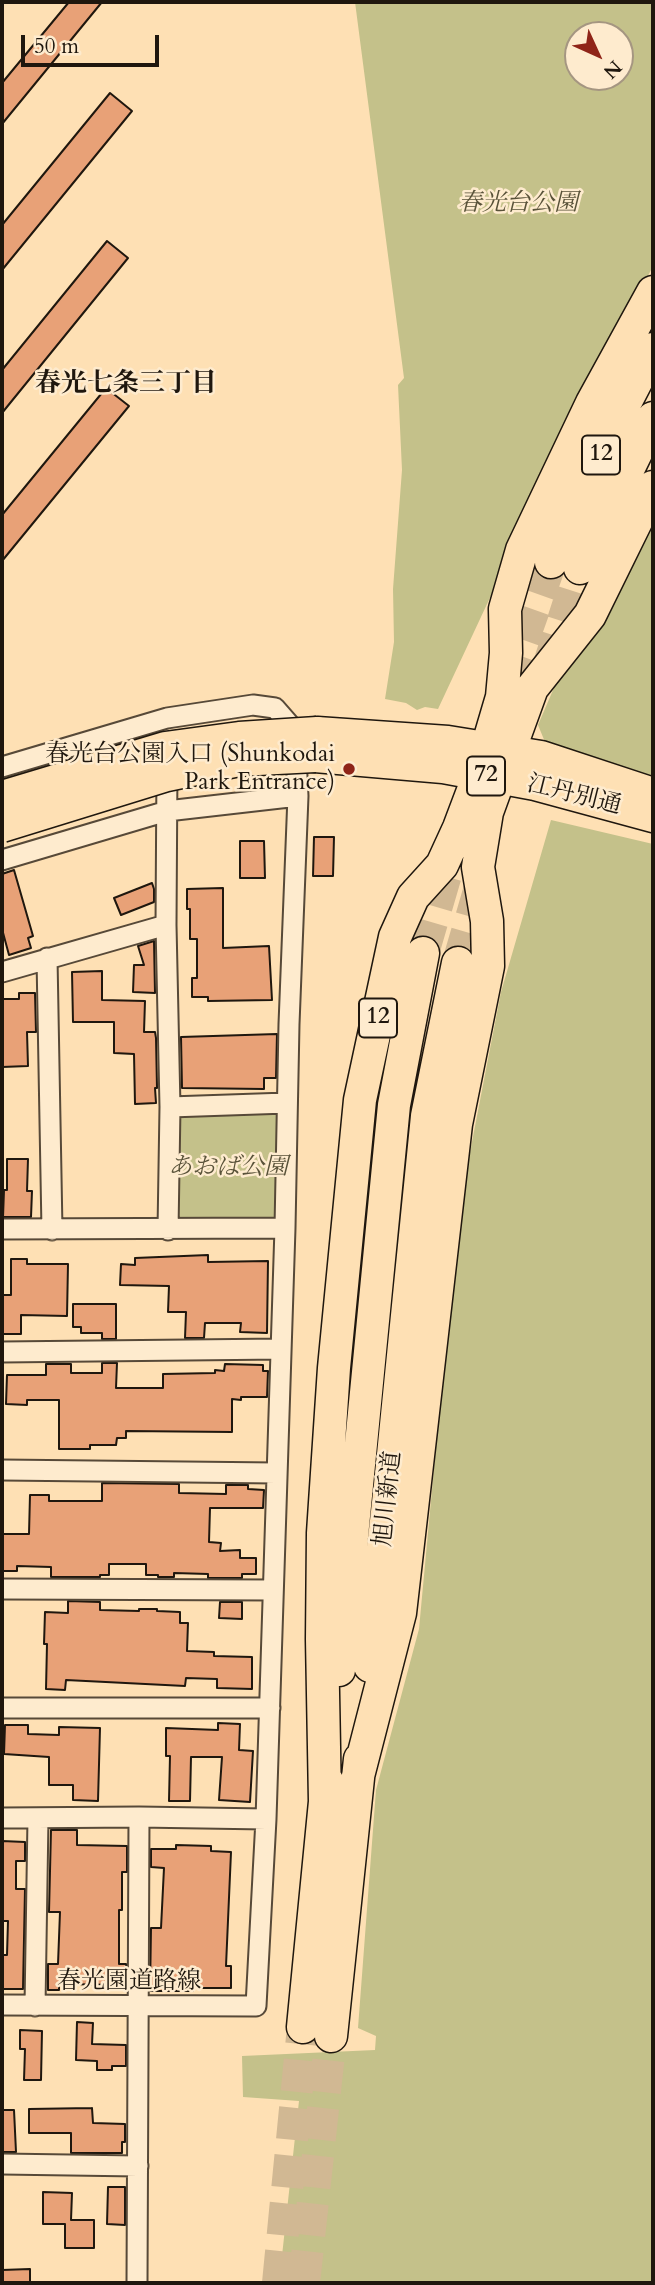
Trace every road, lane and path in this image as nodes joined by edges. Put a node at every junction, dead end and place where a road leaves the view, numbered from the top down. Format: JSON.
{"nodes":[{"id":1,"x":653,"y":292,"type":"edge"},
{"id":2,"x":653,"y":349,"type":"edge"},
{"id":3,"x":653,"y":418,"type":"edge"},
{"id":4,"x":653,"y":487,"type":"edge"},
{"id":5,"x":167,"y":718,"type":"junction"},
{"id":6,"x":316,"y":744,"type":"junction"},
{"id":7,"x":493,"y":763,"type":"junction"},
{"id":8,"x":2,"y":766,"type":"edge"},
{"id":9,"x":653,"y":793,"type":"edge"},
{"id":10,"x":2,"y":796,"type":"edge"},
{"id":11,"x":298,"y":796,"type":"junction"},
{"id":12,"x":167,"y":811,"type":"junction"},
{"id":13,"x":653,"y":817,"type":"edge"},
{"id":14,"x":2,"y":827,"type":"edge"},
{"id":15,"x":2,"y":860,"type":"edge"},
{"id":16,"x":166,"y":925,"type":"junction"},
{"id":17,"x":423,"y":953,"type":"tunnel mouth"},
{"id":18,"x":47,"y":958,"type":"junction"},
{"id":19,"x":457,"y":962,"type":"tunnel mouth"},
{"id":20,"x":2,"y":972,"type":"edge"},
{"id":21,"x":288,"y":1103,"type":"junction"},
{"id":22,"x":170,"y":1107,"type":"junction"},
{"id":23,"x":285,"y":1228,"type":"junction"},
{"id":24,"x":2,"y":1229,"type":"edge"},
{"id":25,"x":52,"y":1230,"type":"junction"},
{"id":26,"x":168,"y":1230,"type":"junction"},
{"id":27,"x":281,"y":1349,"type":"junction"},
{"id":28,"x":2,"y":1352,"type":"edge"},
{"id":29,"x":2,"y":1470,"type":"edge"},
{"id":30,"x":276,"y":1473,"type":"junction"},
{"id":31,"x":2,"y":1589,"type":"edge"},
{"id":32,"x":273,"y":1590,"type":"junction"},
{"id":33,"x":2,"y":1708,"type":"edge"},
{"id":34,"x":270,"y":1708,"type":"junction"},
{"id":35,"x":357,"y":1780,"type":"junction"},
{"id":36,"x":325,"y":1802,"type":"junction"},
{"id":37,"x":139,"y":1817,"type":"junction"},
{"id":38,"x":2,"y":1818,"type":"edge"},
{"id":39,"x":38,"y":1818,"type":"junction"},
{"id":40,"x":266,"y":1819,"type":"junction"},
{"id":41,"x":2,"y":2005,"type":"edge"},
{"id":42,"x":36,"y":2006,"type":"junction"},
{"id":43,"x":140,"y":2006,"type":"junction"},
{"id":44,"x":2,"y":2164,"type":"edge"},
{"id":45,"x":138,"y":2166,"type":"junction"},
{"id":46,"x":137,"y":2283,"type":"edge"}],
"edges":[{"from":1,"to":7,"type":"highway","number":"12"},
{"from":2,"to":3,"type":"highway","number":"12"},
{"from":4,"to":7,"type":"highway","number":"12"},
{"from":5,"to":8,"type":"street"},
{"from":5,"to":11,"type":"street"},
{"from":5,"to":12,"type":"street"},
{"from":6,"to":7,"type":"main road","name":"江丹別通","number":"72"},
{"from":6,"to":10,"type":"main road","name":"江丹別通","number":"72","bridge":true},
{"from":6,"to":14,"type":"main road","name":"江丹別通","number":"72","bridge":true},
{"from":7,"to":9,"type":"main road","name":"江丹別通","number":"72"},
{"from":7,"to":13,"type":"main road","name":"江丹別通","number":"72"},
{"from":7,"to":35,"type":"highway","number":"12"},
{"from":7,"to":36,"type":"highway","number":"12"},
{"from":11,"to":12,"type":"street"},
{"from":11,"to":21,"type":"street"},
{"from":12,"to":15,"type":"street"},
{"from":12,"to":16,"type":"street"},
{"from":16,"to":18,"type":"street"},
{"from":16,"to":22,"type":"street"},
{"from":17,"to":36,"type":"highway","name":"旭川新道","number":"12"},
{"from":18,"to":20,"type":"street"},
{"from":18,"to":25,"type":"street"},
{"from":19,"to":35,"type":"highway","name":"旭川新道","number":"12"},
{"from":21,"to":22,"type":"street"},
{"from":21,"to":23,"type":"street"},
{"from":22,"to":26,"type":"street"},
{"from":23,"to":26,"type":"street"},
{"from":23,"to":27,"type":"street"},
{"from":24,"to":25,"type":"street"},
{"from":25,"to":26,"type":"street"},
{"from":27,"to":28,"type":"street"},
{"from":27,"to":30,"type":"street"},
{"from":29,"to":30,"type":"street"},
{"from":30,"to":32,"type":"street"},
{"from":31,"to":32,"type":"street"},
{"from":32,"to":34,"type":"street"},
{"from":33,"to":34,"type":"street"},
{"from":34,"to":40,"type":"street"},
{"from":35,"to":36,"type":"highway","name":"旭川新道","number":"12"},
{"from":37,"to":39,"type":"street"},
{"from":37,"to":40,"type":"street"},
{"from":37,"to":43,"type":"street"},
{"from":38,"to":39,"type":"street"},
{"from":39,"to":42,"type":"street"},
{"from":40,"to":43,"type":"street","name":"春光園道路線"},
{"from":41,"to":42,"type":"street","name":"春光園道路線"},
{"from":42,"to":43,"type":"street","name":"春光園道路線"},
{"from":43,"to":45,"type":"street"},
{"from":44,"to":45,"type":"street"},
{"from":45,"to":46,"type":"street"}]}
